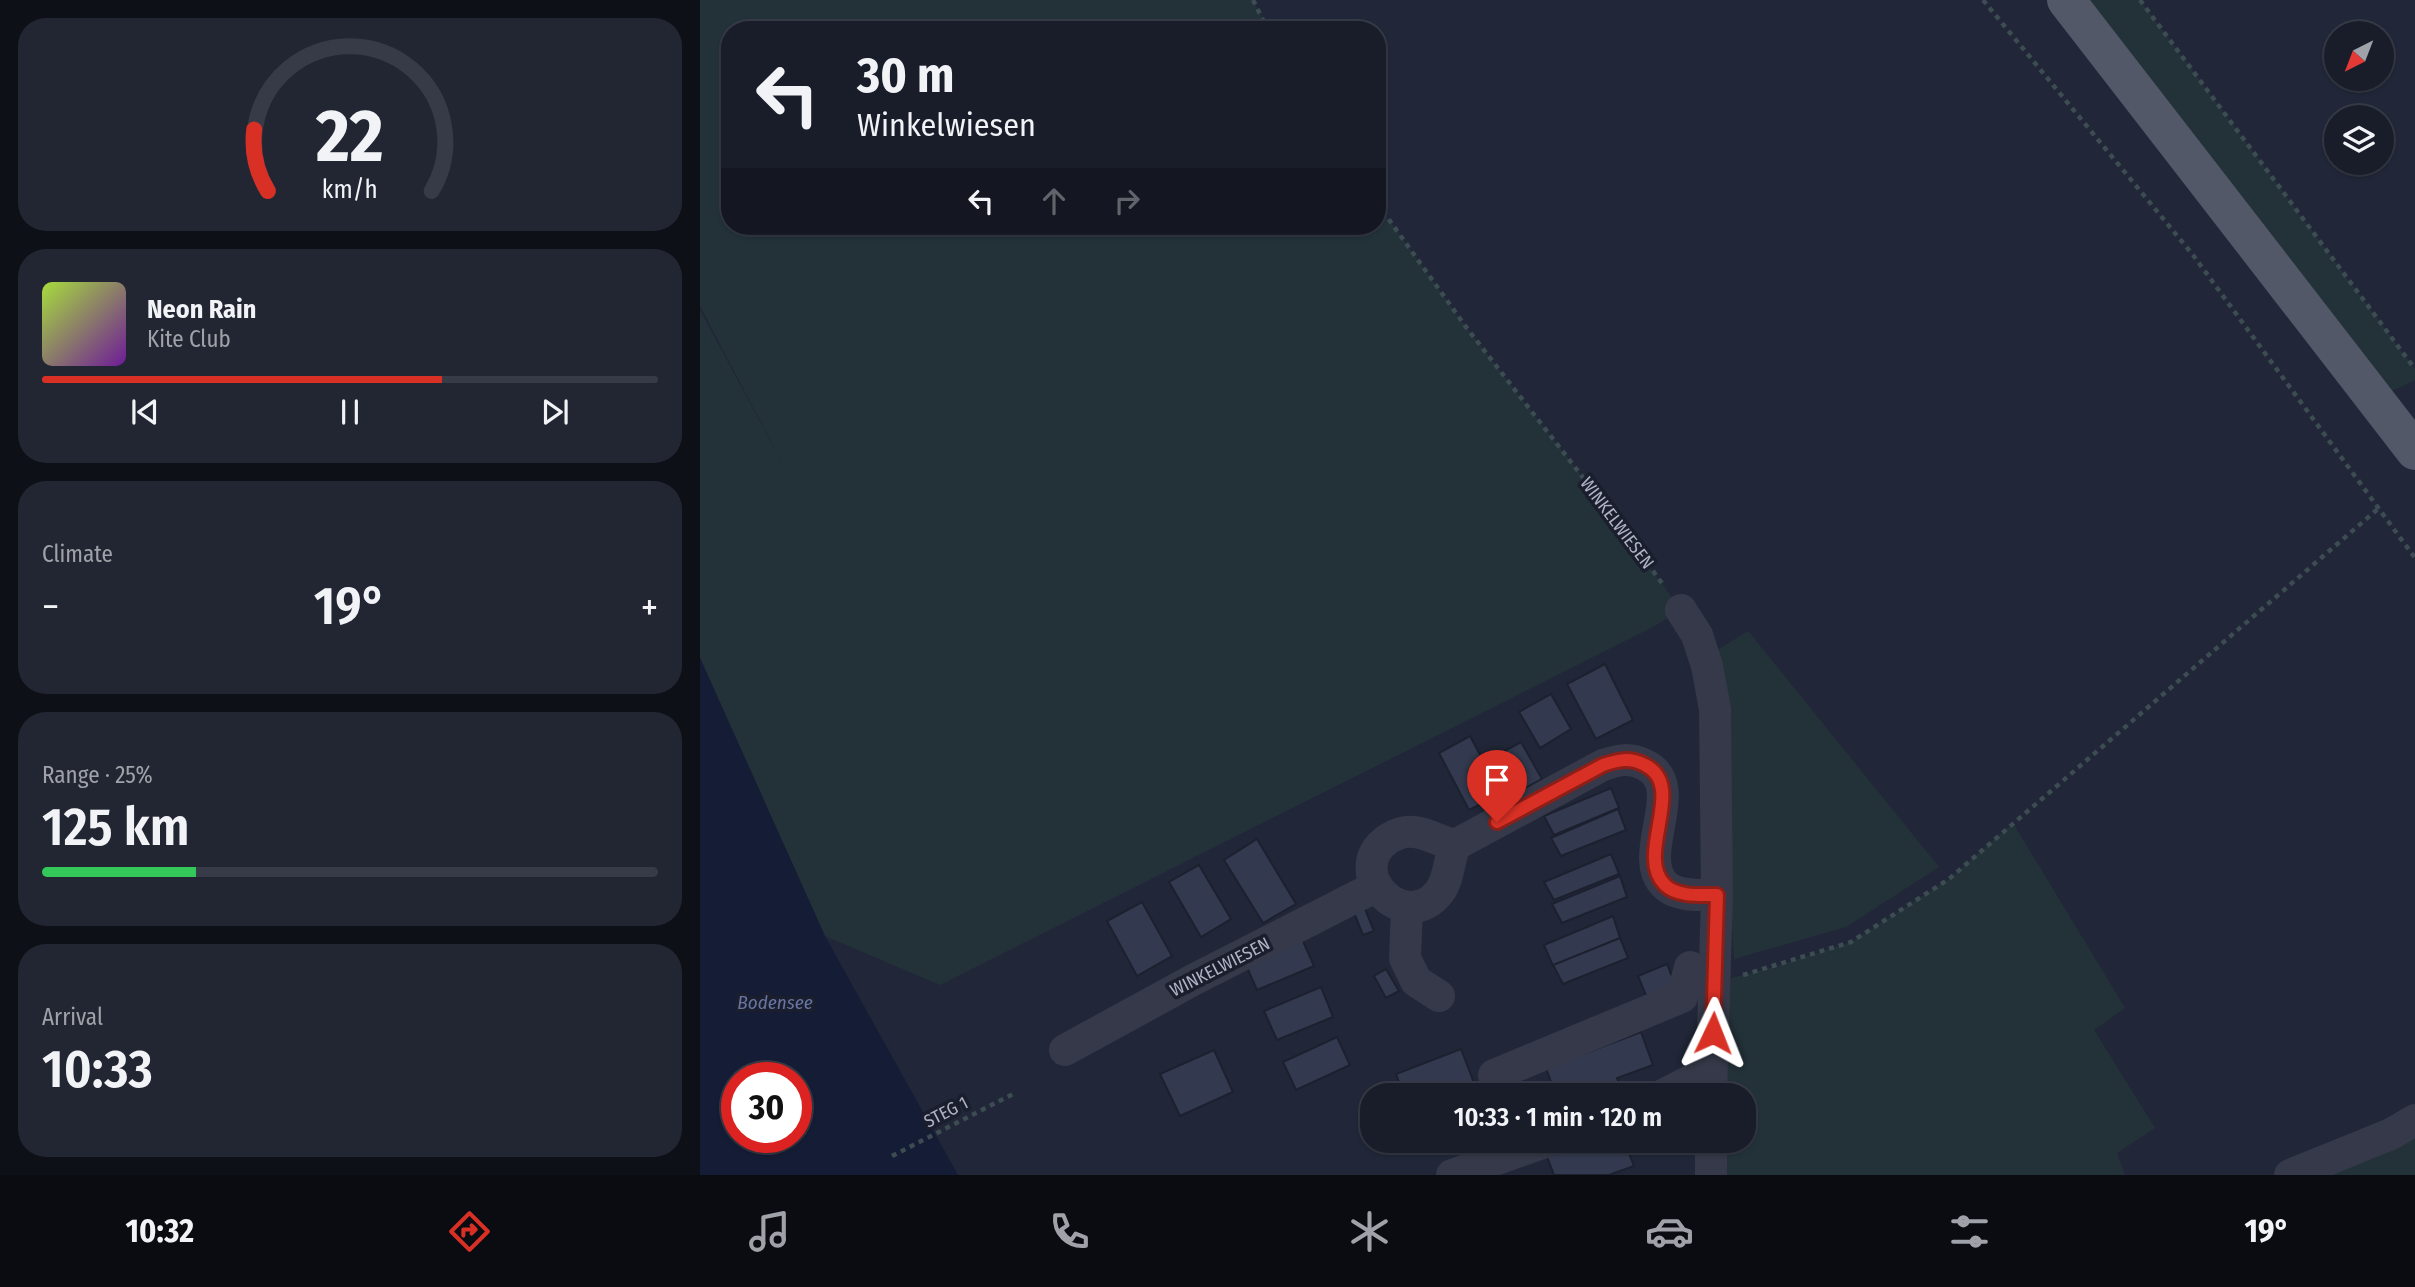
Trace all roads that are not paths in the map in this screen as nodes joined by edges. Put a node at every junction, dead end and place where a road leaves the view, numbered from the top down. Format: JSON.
{"nodes":[{"id":1,"x":2066,"y":0,"type":"edge"},
{"id":2,"x":2415,"y":451,"type":"edge"},
{"id":3,"x":1681,"y":610,"type":"road end"},
{"id":4,"x":1455,"y":845,"type":"junction"},
{"id":5,"x":1377,"y":886,"type":"junction"},
{"id":6,"x":1717,"y":895,"type":"junction"},
{"id":7,"x":1407,"y":906,"type":"junction"},
{"id":8,"x":1703,"y":975,"type":"junction"},
{"id":9,"x":1439,"y":996,"type":"dead end"},
{"id":10,"x":1065,"y":1050,"type":"dead end"},
{"id":11,"x":1494,"y":1075,"type":"dead end"},
{"id":12,"x":1686,"y":1083,"type":"edge"},
{"id":13,"x":1707,"y":1083,"type":"edge"},
{"id":14,"x":1711,"y":1083,"type":"edge"},
{"id":15,"x":2415,"y":1120,"type":"edge"},
{"id":16,"x":1514,"y":1153,"type":"edge"},
{"id":17,"x":1711,"y":1153,"type":"edge"},
{"id":18,"x":1452,"y":1175,"type":"edge"},
{"id":19,"x":1710,"y":1175,"type":"edge"},
{"id":20,"x":2290,"y":1175,"type":"edge"}],
"edges":[{"from":1,"to":2,"type":"main road"},
{"from":3,"to":6,"type":"street"},
{"from":4,"to":5,"type":"street"},
{"from":4,"to":6,"type":"street"},
{"from":4,"to":7,"type":"street"},
{"from":5,"to":7,"type":"street"},
{"from":5,"to":10,"type":"street","name":"WINKELWIESEN"},
{"from":6,"to":8,"type":"street"},
{"from":7,"to":9,"type":"street"},
{"from":8,"to":11,"type":"street"},
{"from":8,"to":14,"type":"street"},
{"from":12,"to":13,"type":"street"},
{"from":15,"to":20,"type":"street"},
{"from":16,"to":18,"type":"street"},
{"from":17,"to":19,"type":"street"}]}
